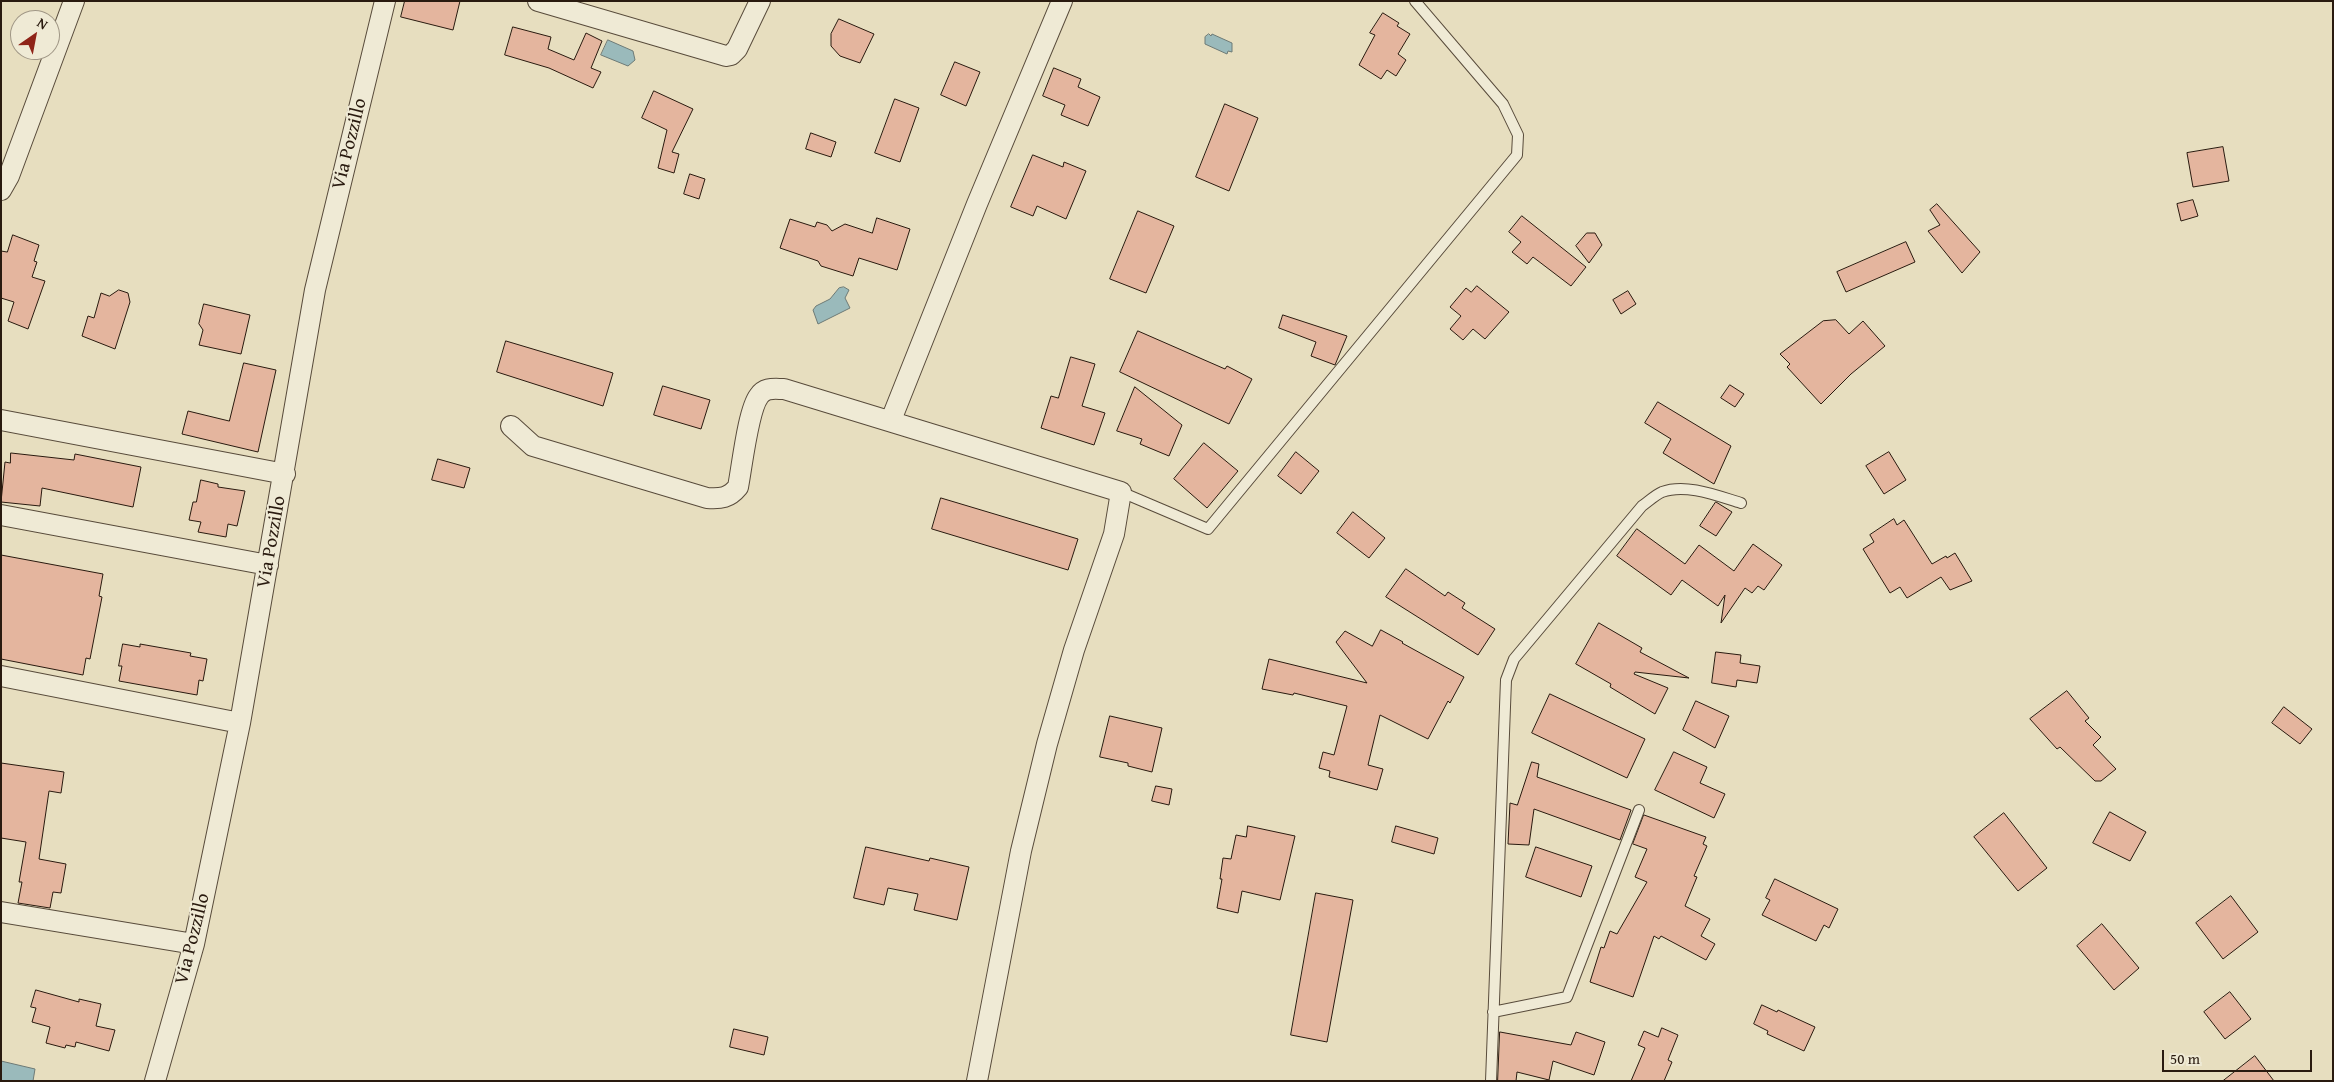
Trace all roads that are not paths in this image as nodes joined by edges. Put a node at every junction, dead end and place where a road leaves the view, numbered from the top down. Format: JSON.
{"nodes":[{"id":1,"x":74,"y":1,"type":"edge"},
{"id":2,"x":385,"y":1,"type":"edge"},
{"id":3,"x":538,"y":1,"type":"edge"},
{"id":4,"x":760,"y":1,"type":"edge"},
{"id":5,"x":1062,"y":1,"type":"edge"},
{"id":6,"x":1415,"y":1,"type":"edge"},
{"id":7,"x":1,"y":190,"type":"edge"},
{"id":8,"x":1,"y":420,"type":"edge"},
{"id":9,"x":891,"y":420,"type":"junction"},
{"id":10,"x":511,"y":426,"type":"dead end"},
{"id":11,"x":285,"y":474,"type":"junction"},
{"id":12,"x":1121,"y":492,"type":"junction"},
{"id":13,"x":1741,"y":503,"type":"dead end"},
{"id":14,"x":1,"y":516,"type":"edge"},
{"id":15,"x":268,"y":565,"type":"junction"},
{"id":16,"x":1,"y":676,"type":"edge"},
{"id":17,"x":240,"y":723,"type":"junction"},
{"id":18,"x":1639,"y":810,"type":"dead end"},
{"id":19,"x":1,"y":912,"type":"edge"},
{"id":20,"x":194,"y":944,"type":"junction"},
{"id":21,"x":1494,"y":1012,"type":"junction"},
{"id":22,"x":155,"y":1081,"type":"edge"},
{"id":23,"x":977,"y":1081,"type":"edge"},
{"id":24,"x":1491,"y":1081,"type":"edge"}],
"edges":[{"from":1,"to":7,"type":"street"},
{"from":2,"to":11,"type":"street","name":"Via Pozzillo"},
{"from":3,"to":4,"type":"street"},
{"from":5,"to":9,"type":"street"},
{"from":6,"to":12,"type":"lane"},
{"from":8,"to":11,"type":"street"},
{"from":9,"to":10,"type":"street"},
{"from":9,"to":12,"type":"street"},
{"from":11,"to":15,"type":"street","name":"Via Pozzillo"},
{"from":12,"to":23,"type":"street"},
{"from":13,"to":21,"type":"lane"},
{"from":14,"to":15,"type":"street"},
{"from":15,"to":17,"type":"street","name":"Via Pozzillo"},
{"from":16,"to":17,"type":"street"},
{"from":17,"to":20,"type":"street","name":"Via Pozzillo"},
{"from":18,"to":21,"type":"lane"},
{"from":19,"to":20,"type":"street"},
{"from":20,"to":22,"type":"street","name":"Via Pozzillo"},
{"from":21,"to":24,"type":"lane"}]}
